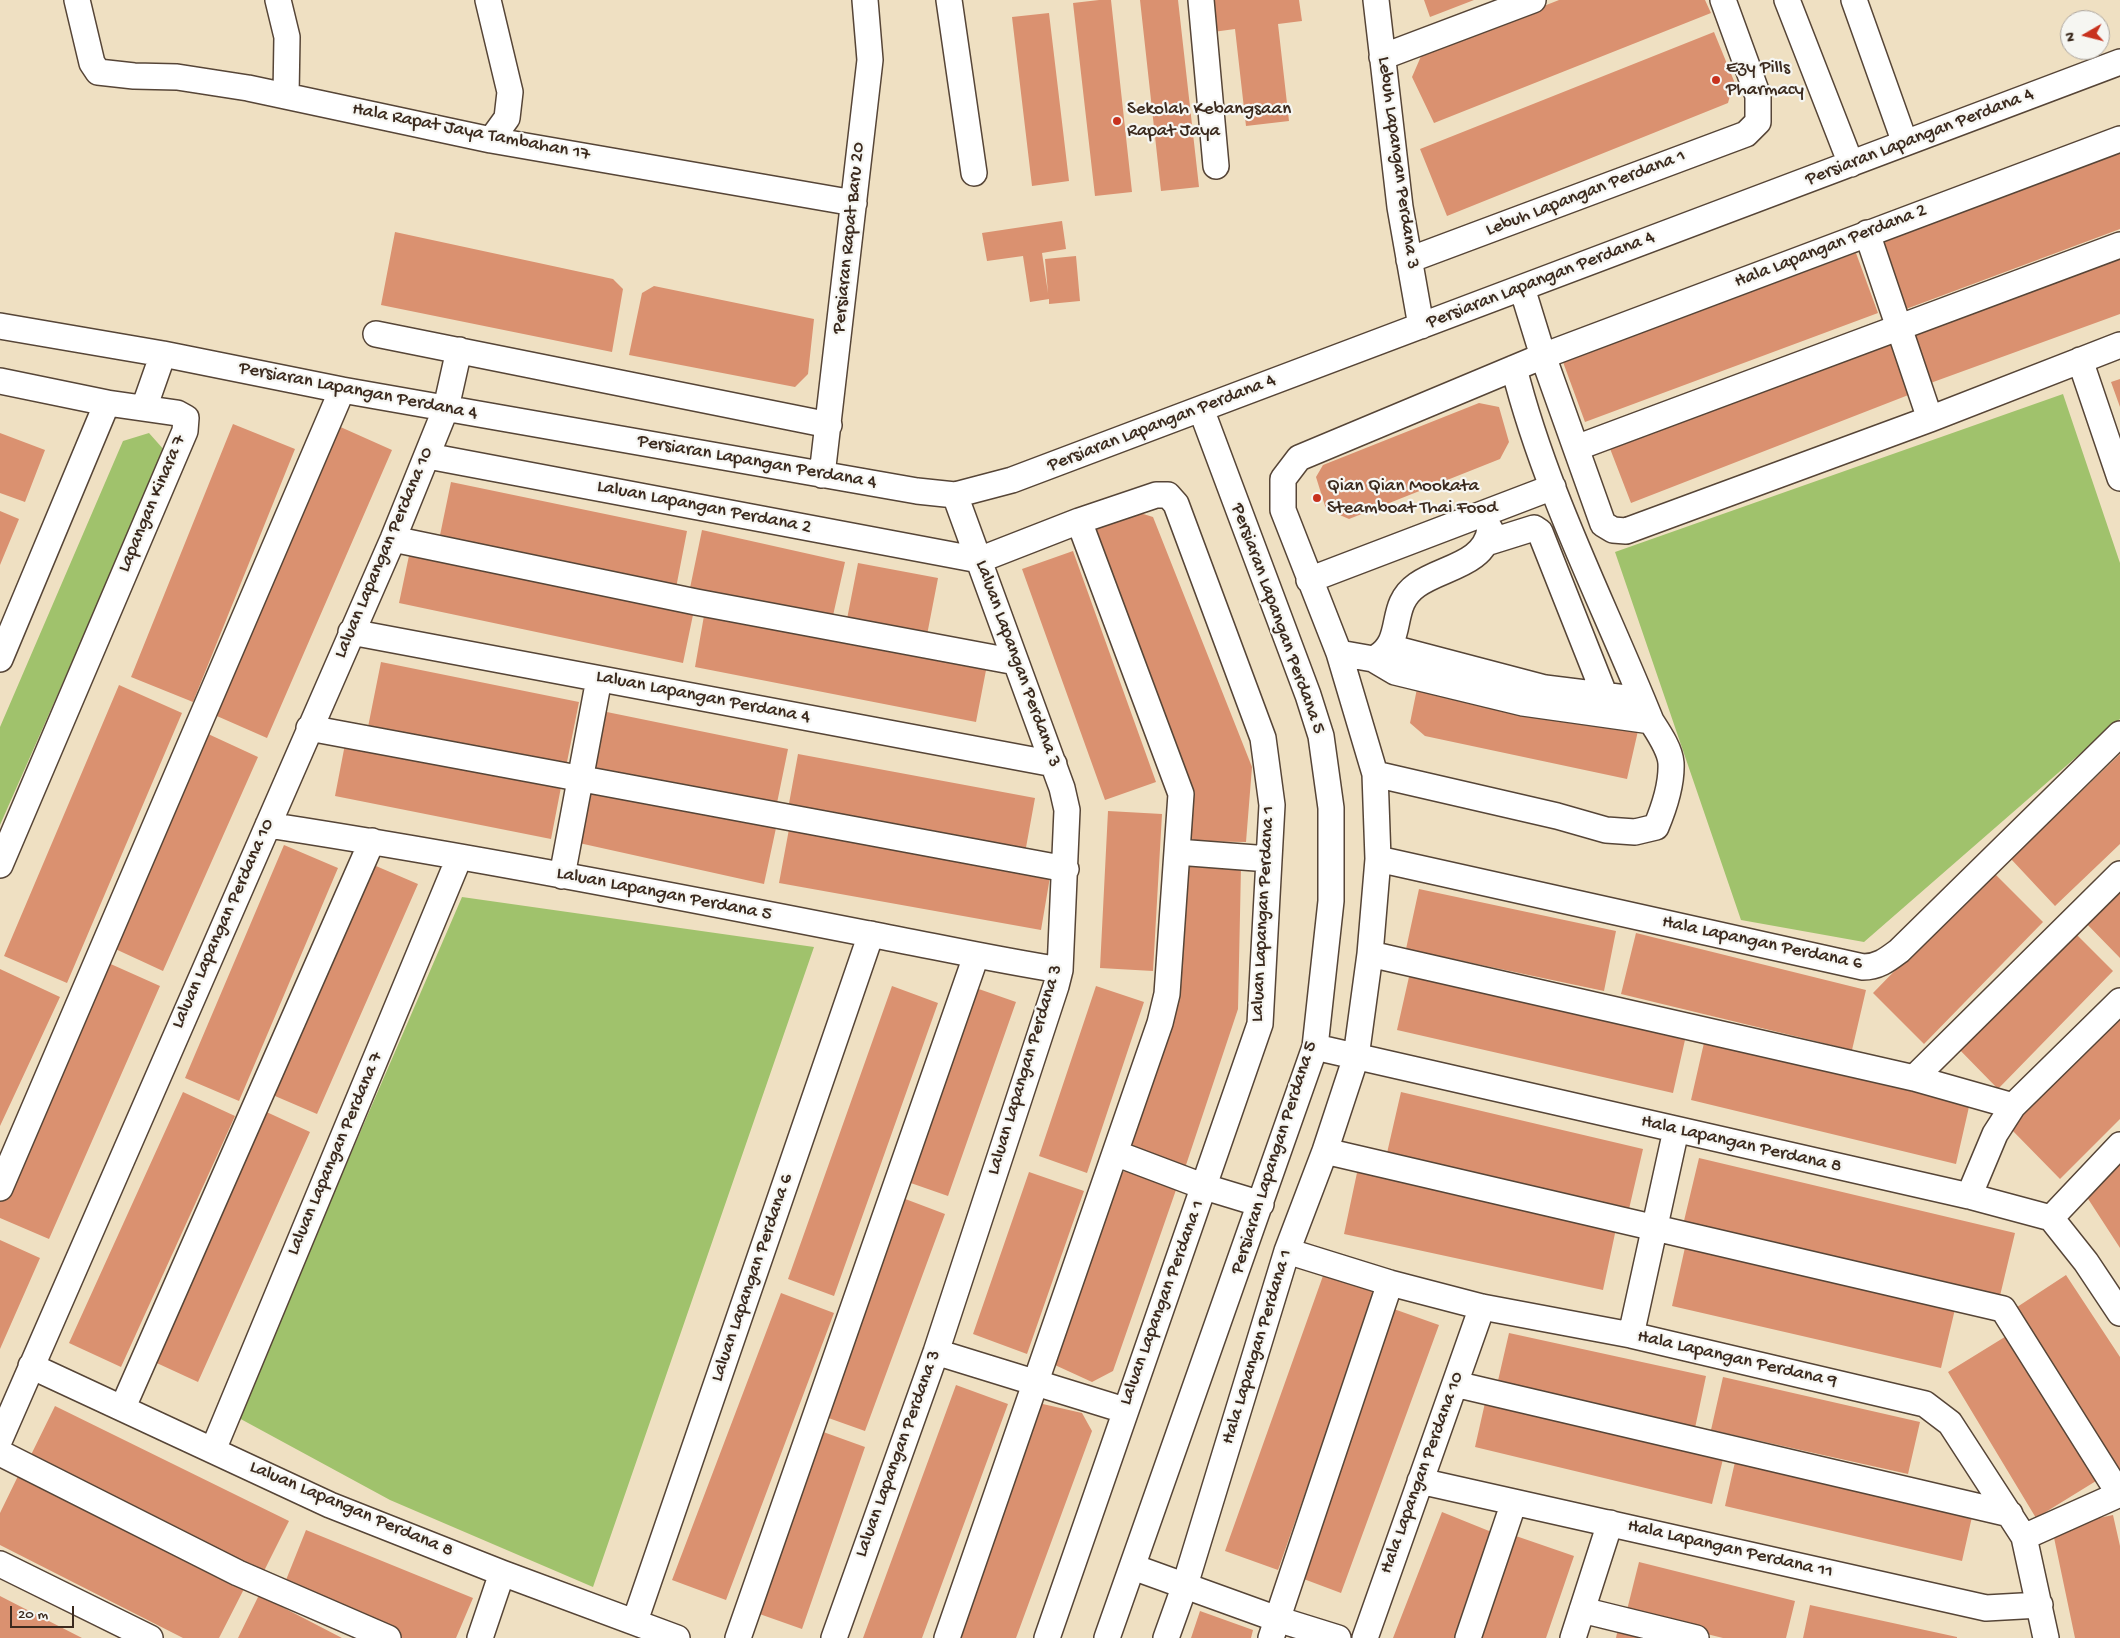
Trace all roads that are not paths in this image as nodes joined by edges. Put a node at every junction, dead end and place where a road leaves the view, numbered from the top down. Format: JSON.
{"nodes":[{"id":1,"x":77,"y":0,"type":"edge"},
{"id":2,"x":278,"y":0,"type":"edge"},
{"id":3,"x":488,"y":0,"type":"edge"},
{"id":4,"x":865,"y":0,"type":"edge"},
{"id":5,"x":949,"y":0,"type":"edge"},
{"id":6,"x":1201,"y":0,"type":"edge"},
{"id":7,"x":1376,"y":0,"type":"edge"},
{"id":8,"x":1533,"y":0,"type":"edge"},
{"id":9,"x":1724,"y":0,"type":"edge"},
{"id":10,"x":1787,"y":0,"type":"edge"},
{"id":11,"x":1854,"y":0,"type":"edge"},
{"id":12,"x":1382,"y":57,"type":"junction"},
{"id":13,"x":2120,"y":62,"type":"edge"},
{"id":14,"x":286,"y":96,"type":"junction"},
{"id":15,"x":2120,"y":139,"type":"edge"},
{"id":16,"x":491,"y":140,"type":"junction"},
{"id":17,"x":1905,"y":143,"type":"junction"},
{"id":18,"x":1851,"y":164,"type":"junction"},
{"id":19,"x":1216,"y":166,"type":"dead end"},
{"id":20,"x":974,"y":173,"type":"dead end"},
{"id":21,"x":854,"y":203,"type":"junction"},
{"id":22,"x":1867,"y":233,"type":"junction"},
{"id":23,"x":2120,"y":245,"type":"edge"},
{"id":24,"x":1409,"y":260,"type":"junction"},
{"id":25,"x":1522,"y":288,"type":"junction"},
{"id":26,"x":0,"y":326,"type":"edge"},
{"id":27,"x":1421,"y":326,"type":"junction"},
{"id":28,"x":1899,"y":327,"type":"junction"},
{"id":29,"x":376,"y":334,"type":"dead end"},
{"id":30,"x":2120,"y":345,"type":"edge"},
{"id":31,"x":459,"y":350,"type":"junction"},
{"id":32,"x":163,"y":354,"type":"junction"},
{"id":33,"x":1543,"y":356,"type":"junction"},
{"id":34,"x":2080,"y":360,"type":"junction"},
{"id":35,"x":1514,"y":368,"type":"junction"},
{"id":36,"x":0,"y":381,"type":"edge"},
{"id":37,"x":342,"y":390,"type":"junction"},
{"id":38,"x":107,"y":402,"type":"junction"},
{"id":39,"x":144,"y":408,"type":"junction"},
{"id":40,"x":446,"y":408,"type":"junction"},
{"id":41,"x":1201,"y":409,"type":"junction"},
{"id":42,"x":1930,"y":419,"type":"junction"},
{"id":43,"x":829,"y":424,"type":"junction"},
{"id":44,"x":1576,"y":448,"type":"junction"},
{"id":45,"x":428,"y":456,"type":"junction"},
{"id":46,"x":822,"y":476,"type":"junction"},
{"id":47,"x":2120,"y":478,"type":"edge"},
{"id":48,"x":1553,"y":487,"type":"junction"},
{"id":49,"x":955,"y":495,"type":"junction"},
{"id":50,"x":1492,"y":511,"type":"junction"},
{"id":51,"x":1079,"y":521,"type":"junction"},
{"id":52,"x":393,"y":539,"type":"junction"},
{"id":53,"x":1486,"y":543,"type":"junction"},
{"id":54,"x":979,"y":560,"type":"junction"},
{"id":55,"x":1310,"y":580,"type":"junction"},
{"id":56,"x":351,"y":632,"type":"junction"},
{"id":57,"x":1339,"y":653,"type":"junction"},
{"id":58,"x":1381,"y":653,"type":"junction"},
{"id":59,"x":0,"y":659,"type":"edge"},
{"id":60,"x":1016,"y":662,"type":"junction"},
{"id":61,"x":599,"y":679,"type":"junction"},
{"id":62,"x":1605,"y":696,"type":"junction"},
{"id":63,"x":1646,"y":711,"type":"junction"},
{"id":64,"x":310,"y":728,"type":"junction"},
{"id":65,"x":2120,"y":734,"type":"edge"},
{"id":66,"x":1054,"y":764,"type":"junction"},
{"id":67,"x":1375,"y":774,"type":"junction"},
{"id":68,"x":579,"y":778,"type":"junction"},
{"id":69,"x":268,"y":826,"type":"junction"},
{"id":70,"x":372,"y":841,"type":"junction"},
{"id":71,"x":1177,"y":852,"type":"junction"},
{"id":72,"x":459,"y":858,"type":"junction"},
{"id":73,"x":1269,"y":859,"type":"junction"},
{"id":74,"x":1378,"y":859,"type":"junction"},
{"id":75,"x":0,"y":865,"type":"edge"},
{"id":76,"x":1066,"y":869,"type":"junction"},
{"id":77,"x":2120,"y":874,"type":"edge"},
{"id":78,"x":562,"y":876,"type":"junction"},
{"id":79,"x":871,"y":934,"type":"junction"},
{"id":80,"x":1370,"y":954,"type":"junction"},
{"id":81,"x":976,"y":956,"type":"junction"},
{"id":82,"x":1060,"y":970,"type":"junction"},
{"id":83,"x":2120,"y":1001,"type":"edge"},
{"id":84,"x":1315,"y":1047,"type":"junction"},
{"id":85,"x":1356,"y":1058,"type":"junction"},
{"id":86,"x":1914,"y":1078,"type":"junction"},
{"id":87,"x":2013,"y":1106,"type":"junction"},
{"id":88,"x":1676,"y":1130,"type":"junction"},
{"id":89,"x":2120,"y":1145,"type":"edge"},
{"id":90,"x":1325,"y":1150,"type":"junction"},
{"id":91,"x":1114,"y":1154,"type":"junction"},
{"id":92,"x":1205,"y":1187,"type":"junction"},
{"id":93,"x":0,"y":1188,"type":"edge"},
{"id":94,"x":1969,"y":1196,"type":"junction"},
{"id":95,"x":1261,"y":1204,"type":"junction"},
{"id":96,"x":2051,"y":1218,"type":"junction"},
{"id":97,"x":1655,"y":1230,"type":"junction"},
{"id":98,"x":1287,"y":1251,"type":"junction"},
{"id":99,"x":1390,"y":1283,"type":"junction"},
{"id":100,"x":1482,"y":1307,"type":"junction"},
{"id":101,"x":2120,"y":1313,"type":"edge"},
{"id":102,"x":1631,"y":1335,"type":"junction"},
{"id":103,"x":936,"y":1352,"type":"junction"},
{"id":104,"x":31,"y":1366,"type":"junction"},
{"id":105,"x":1035,"y":1383,"type":"junction"},
{"id":106,"x":1455,"y":1384,"type":"junction"},
{"id":107,"x":123,"y":1407,"type":"junction"},
{"id":108,"x":1124,"y":1410,"type":"junction"},
{"id":109,"x":0,"y":1439,"type":"edge"},
{"id":110,"x":213,"y":1450,"type":"junction"},
{"id":111,"x":0,"y":1453,"type":"edge"},
{"id":112,"x":1420,"y":1481,"type":"junction"},
{"id":113,"x":2120,"y":1494,"type":"edge"},
{"id":114,"x":1514,"y":1502,"type":"junction"},
{"id":115,"x":2010,"y":1514,"type":"junction"},
{"id":116,"x":1610,"y":1523,"type":"junction"},
{"id":117,"x":2024,"y":1537,"type":"junction"},
{"id":118,"x":0,"y":1564,"type":"edge"},
{"id":119,"x":1133,"y":1567,"type":"junction"},
{"id":120,"x":502,"y":1573,"type":"junction"},
{"id":121,"x":1185,"y":1585,"type":"junction"},
{"id":122,"x":2040,"y":1605,"type":"junction"},
{"id":123,"x":1582,"y":1610,"type":"junction"},
{"id":124,"x":635,"y":1621,"type":"junction"},
{"id":125,"x":1274,"y":1629,"type":"edge"},
{"id":126,"x":150,"y":1638,"type":"edge"},
{"id":127,"x":388,"y":1638,"type":"edge"},
{"id":128,"x":480,"y":1638,"type":"edge"},
{"id":129,"x":677,"y":1638,"type":"edge"},
{"id":130,"x":738,"y":1638,"type":"edge"},
{"id":131,"x":834,"y":1638,"type":"edge"},
{"id":132,"x":947,"y":1638,"type":"edge"},
{"id":133,"x":1047,"y":1638,"type":"edge"},
{"id":134,"x":1107,"y":1638,"type":"edge"},
{"id":135,"x":1166,"y":1638,"type":"edge"},
{"id":136,"x":1338,"y":1638,"type":"edge"},
{"id":137,"x":1364,"y":1638,"type":"edge"},
{"id":138,"x":1468,"y":1638,"type":"edge"},
{"id":139,"x":1573,"y":1638,"type":"edge"},
{"id":140,"x":1696,"y":1638,"type":"edge"},
{"id":141,"x":2046,"y":1638,"type":"edge"}],
"edges":[{"from":1,"to":14,"type":"street","name":"Hala Rapat Jaya Tambahan 17"},
{"from":2,"to":14,"type":"street"},
{"from":3,"to":16,"type":"street"},
{"from":4,"to":21,"type":"street","name":"Persiaran Rapat Baru 20"},
{"from":5,"to":20,"type":"street"},
{"from":6,"to":19,"type":"street"},
{"from":7,"to":12,"type":"street","name":"Lebuh Lapangan Perdana 3"},
{"from":8,"to":12,"type":"street"},
{"from":9,"to":24,"type":"street","name":"Lebuh Lapangan Perdana 1"},
{"from":10,"to":18,"type":"street"},
{"from":11,"to":17,"type":"street"},
{"from":12,"to":24,"type":"street","name":"Lebuh Lapangan Perdana 3"},
{"from":13,"to":17,"type":"street","name":"Persiaran Lapangan Perdana 4"},
{"from":14,"to":16,"type":"street","name":"Hala Rapat Jaya Tambahan 17"},
{"from":15,"to":22,"type":"street","name":"Hala Lapangan Perdana 2"},
{"from":16,"to":21,"type":"street","name":"Hala Rapat Jaya Tambahan 17"},
{"from":17,"to":18,"type":"street","name":"Persiaran Lapangan Perdana 4"},
{"from":18,"to":25,"type":"street","name":"Persiaran Lapangan Perdana 4"},
{"from":21,"to":43,"type":"street","name":"Persiaran Rapat Baru 20"},
{"from":22,"to":28,"type":"street"},
{"from":22,"to":33,"type":"street","name":"Hala Lapangan Perdana 2"},
{"from":23,"to":28,"type":"street"},
{"from":24,"to":27,"type":"street","name":"Lebuh Lapangan Perdana 3"},
{"from":25,"to":27,"type":"street","name":"Persiaran Lapangan Perdana 4"},
{"from":25,"to":33,"type":"street"},
{"from":26,"to":32,"type":"street","name":"Persiaran Lapangan Perdana 4"},
{"from":27,"to":41,"type":"street","name":"Persiaran Lapangan Perdana 4"},
{"from":28,"to":42,"type":"street"},
{"from":28,"to":44,"type":"street"},
{"from":29,"to":31,"type":"street"},
{"from":30,"to":34,"type":"street"},
{"from":31,"to":40,"type":"street","name":"Laluan Lapangan Perdana 10"},
{"from":31,"to":43,"type":"street"},
{"from":32,"to":37,"type":"street","name":"Persiaran Lapangan Perdana 4"},
{"from":32,"to":39,"type":"street"},
{"from":33,"to":35,"type":"street","name":"Hala Lapangan Perdana 2"},
{"from":33,"to":44,"type":"street"},
{"from":34,"to":42,"type":"street"},
{"from":34,"to":47,"type":"street"},
{"from":35,"to":48,"type":"street"},
{"from":35,"to":55,"type":"street","name":"Hala Lapangan Perdana 2"},
{"from":36,"to":38,"type":"street","name":"Lapangan Kinara 7"},
{"from":37,"to":40,"type":"street","name":"Persiaran Lapangan Perdana 4"},
{"from":37,"to":93,"type":"street"},
{"from":38,"to":39,"type":"street","name":"Lapangan Kinara 7"},
{"from":38,"to":59,"type":"street"},
{"from":39,"to":75,"type":"street","name":"Lapangan Kinara 7"},
{"from":40,"to":45,"type":"street","name":"Laluan Lapangan Perdana 10"},
{"from":40,"to":46,"type":"street","name":"Persiaran Lapangan Perdana 4"},
{"from":41,"to":49,"type":"street","name":"Persiaran Lapangan Perdana 4"},
{"from":41,"to":84,"type":"street","name":"Persiaran Lapangan Perdana 5"},
{"from":42,"to":44,"type":"street"},
{"from":43,"to":46,"type":"street","name":"Persiaran Rapat Baru 20"},
{"from":45,"to":52,"type":"street","name":"Laluan Lapangan Perdana 10"},
{"from":45,"to":54,"type":"street","name":"Laluan Lapangan Perdana 2"},
{"from":46,"to":49,"type":"street","name":"Persiaran Lapangan Perdana 4"},
{"from":48,"to":50,"type":"street"},
{"from":48,"to":63,"type":"street"},
{"from":49,"to":54,"type":"street","name":"Laluan Lapangan Perdana 3"},
{"from":50,"to":53,"type":"street"},
{"from":50,"to":55,"type":"street"},
{"from":51,"to":54,"type":"street","name":"Laluan Lapangan Perdana 1"},
{"from":51,"to":71,"type":"street"},
{"from":51,"to":73,"type":"street","name":"Laluan Lapangan Perdana 1"},
{"from":52,"to":56,"type":"street","name":"Laluan Lapangan Perdana 10"},
{"from":52,"to":60,"type":"street"},
{"from":53,"to":58,"type":"street"},
{"from":53,"to":62,"type":"street"},
{"from":54,"to":60,"type":"street","name":"Laluan Lapangan Perdana 3"},
{"from":55,"to":57,"type":"street","name":"Hala Lapangan Perdana 2"},
{"from":56,"to":61,"type":"street","name":"Laluan Lapangan Perdana 4"},
{"from":56,"to":64,"type":"street","name":"Laluan Lapangan Perdana 10"},
{"from":57,"to":58,"type":"street"},
{"from":57,"to":67,"type":"street","name":"Hala Lapangan Perdana 1"},
{"from":58,"to":62,"type":"street"},
{"from":58,"to":63,"type":"street"},
{"from":60,"to":66,"type":"street","name":"Laluan Lapangan Perdana 3"},
{"from":61,"to":66,"type":"street","name":"Laluan Lapangan Perdana 4"},
{"from":61,"to":68,"type":"street"},
{"from":62,"to":63,"type":"street"},
{"from":63,"to":67,"type":"street"},
{"from":64,"to":68,"type":"street"},
{"from":64,"to":69,"type":"street","name":"Laluan Lapangan Perdana 10"},
{"from":65,"to":74,"type":"street","name":"Hala Lapangan Perdana 6"},
{"from":66,"to":76,"type":"street","name":"Laluan Lapangan Perdana 3"},
{"from":67,"to":74,"type":"street","name":"Hala Lapangan Perdana 1"},
{"from":68,"to":76,"type":"street"},
{"from":68,"to":78,"type":"street"},
{"from":69,"to":70,"type":"street","name":"Laluan Lapangan Perdana 5"},
{"from":69,"to":104,"type":"street","name":"Laluan Lapangan Perdana 10"},
{"from":70,"to":72,"type":"street","name":"Laluan Lapangan Perdana 5"},
{"from":70,"to":107,"type":"street"},
{"from":71,"to":73,"type":"street"},
{"from":71,"to":91,"type":"street"},
{"from":72,"to":78,"type":"street","name":"Laluan Lapangan Perdana 5"},
{"from":72,"to":110,"type":"street","name":"Laluan Lapangan Perdana 7"},
{"from":73,"to":92,"type":"street","name":"Laluan Lapangan Perdana 1"},
{"from":74,"to":80,"type":"street","name":"Hala Lapangan Perdana 1"},
{"from":76,"to":82,"type":"street","name":"Laluan Lapangan Perdana 3"},
{"from":77,"to":86,"type":"street"},
{"from":78,"to":79,"type":"street","name":"Laluan Lapangan Perdana 5"},
{"from":79,"to":81,"type":"street","name":"Laluan Lapangan Perdana 5"},
{"from":79,"to":124,"type":"street","name":"Laluan Lapangan Perdana 6"},
{"from":80,"to":85,"type":"street","name":"Hala Lapangan Perdana 1"},
{"from":80,"to":86,"type":"street"},
{"from":81,"to":82,"type":"street","name":"Laluan Lapangan Perdana 5"},
{"from":81,"to":130,"type":"street"},
{"from":82,"to":103,"type":"street","name":"Laluan Lapangan Perdana 3"},
{"from":83,"to":87,"type":"street"},
{"from":84,"to":85,"type":"street","name":"Hala Lapangan Perdana 8"},
{"from":84,"to":95,"type":"street","name":"Persiaran Lapangan Perdana 5"},
{"from":85,"to":88,"type":"street","name":"Hala Lapangan Perdana 8"},
{"from":85,"to":90,"type":"street","name":"Hala Lapangan Perdana 1"},
{"from":86,"to":87,"type":"street"},
{"from":87,"to":94,"type":"street"},
{"from":88,"to":94,"type":"street","name":"Hala Lapangan Perdana 8"},
{"from":88,"to":97,"type":"street"},
{"from":89,"to":96,"type":"street"},
{"from":90,"to":97,"type":"street"},
{"from":90,"to":98,"type":"street","name":"Hala Lapangan Perdana 1"},
{"from":91,"to":92,"type":"street"},
{"from":91,"to":105,"type":"street"},
{"from":92,"to":95,"type":"street"},
{"from":92,"to":108,"type":"street","name":"Laluan Lapangan Perdana 1"},
{"from":94,"to":96,"type":"street","name":"Hala Lapangan Perdana 8"},
{"from":95,"to":119,"type":"street","name":"Persiaran Lapangan Perdana 5"},
{"from":96,"to":101,"type":"street"},
{"from":97,"to":102,"type":"street"},
{"from":97,"to":113,"type":"street"},
{"from":98,"to":99,"type":"street","name":"Hala Lapangan Perdana 9"},
{"from":98,"to":121,"type":"street","name":"Hala Lapangan Perdana 1"},
{"from":99,"to":100,"type":"street","name":"Hala Lapangan Perdana 9"},
{"from":99,"to":125,"type":"street"},
{"from":100,"to":102,"type":"street","name":"Hala Lapangan Perdana 9"},
{"from":100,"to":106,"type":"street","name":"Hala Lapangan Perdana 10"},
{"from":102,"to":115,"type":"street","name":"Hala Lapangan Perdana 9"},
{"from":103,"to":105,"type":"street"},
{"from":103,"to":131,"type":"street","name":"Laluan Lapangan Perdana 3"},
{"from":104,"to":107,"type":"street","name":"Laluan Lapangan Perdana 8"},
{"from":104,"to":109,"type":"street","name":"Laluan Lapangan Perdana 10"},
{"from":105,"to":108,"type":"street"},
{"from":105,"to":132,"type":"street"},
{"from":106,"to":112,"type":"street","name":"Hala Lapangan Perdana 10"},
{"from":106,"to":115,"type":"street"},
{"from":107,"to":110,"type":"street","name":"Laluan Lapangan Perdana 8"},
{"from":108,"to":133,"type":"street","name":"Laluan Lapangan Perdana 1"},
{"from":110,"to":120,"type":"street","name":"Laluan Lapangan Perdana 8"},
{"from":111,"to":127,"type":"street"},
{"from":112,"to":114,"type":"street","name":"Hala Lapangan Perdana 11"},
{"from":112,"to":137,"type":"street","name":"Hala Lapangan Perdana 10"},
{"from":113,"to":117,"type":"street"},
{"from":114,"to":116,"type":"street","name":"Hala Lapangan Perdana 11"},
{"from":114,"to":138,"type":"street"},
{"from":115,"to":117,"type":"street","name":"Hala Lapangan Perdana 9"},
{"from":116,"to":122,"type":"street","name":"Hala Lapangan Perdana 11"},
{"from":116,"to":123,"type":"street"},
{"from":117,"to":122,"type":"street","name":"Hala Lapangan Perdana 9"},
{"from":118,"to":126,"type":"street"},
{"from":119,"to":121,"type":"street"},
{"from":119,"to":134,"type":"street","name":"Persiaran Lapangan Perdana 5"},
{"from":120,"to":124,"type":"street","name":"Laluan Lapangan Perdana 8"},
{"from":120,"to":128,"type":"street"},
{"from":121,"to":125,"type":"street"},
{"from":121,"to":135,"type":"street","name":"Hala Lapangan Perdana 1"},
{"from":122,"to":141,"type":"street","name":"Hala Lapangan Perdana 9"},
{"from":123,"to":139,"type":"street"},
{"from":123,"to":140,"type":"street"},
{"from":124,"to":129,"type":"street","name":"Laluan Lapangan Perdana 8"},
{"from":125,"to":136,"type":"street"}]}
